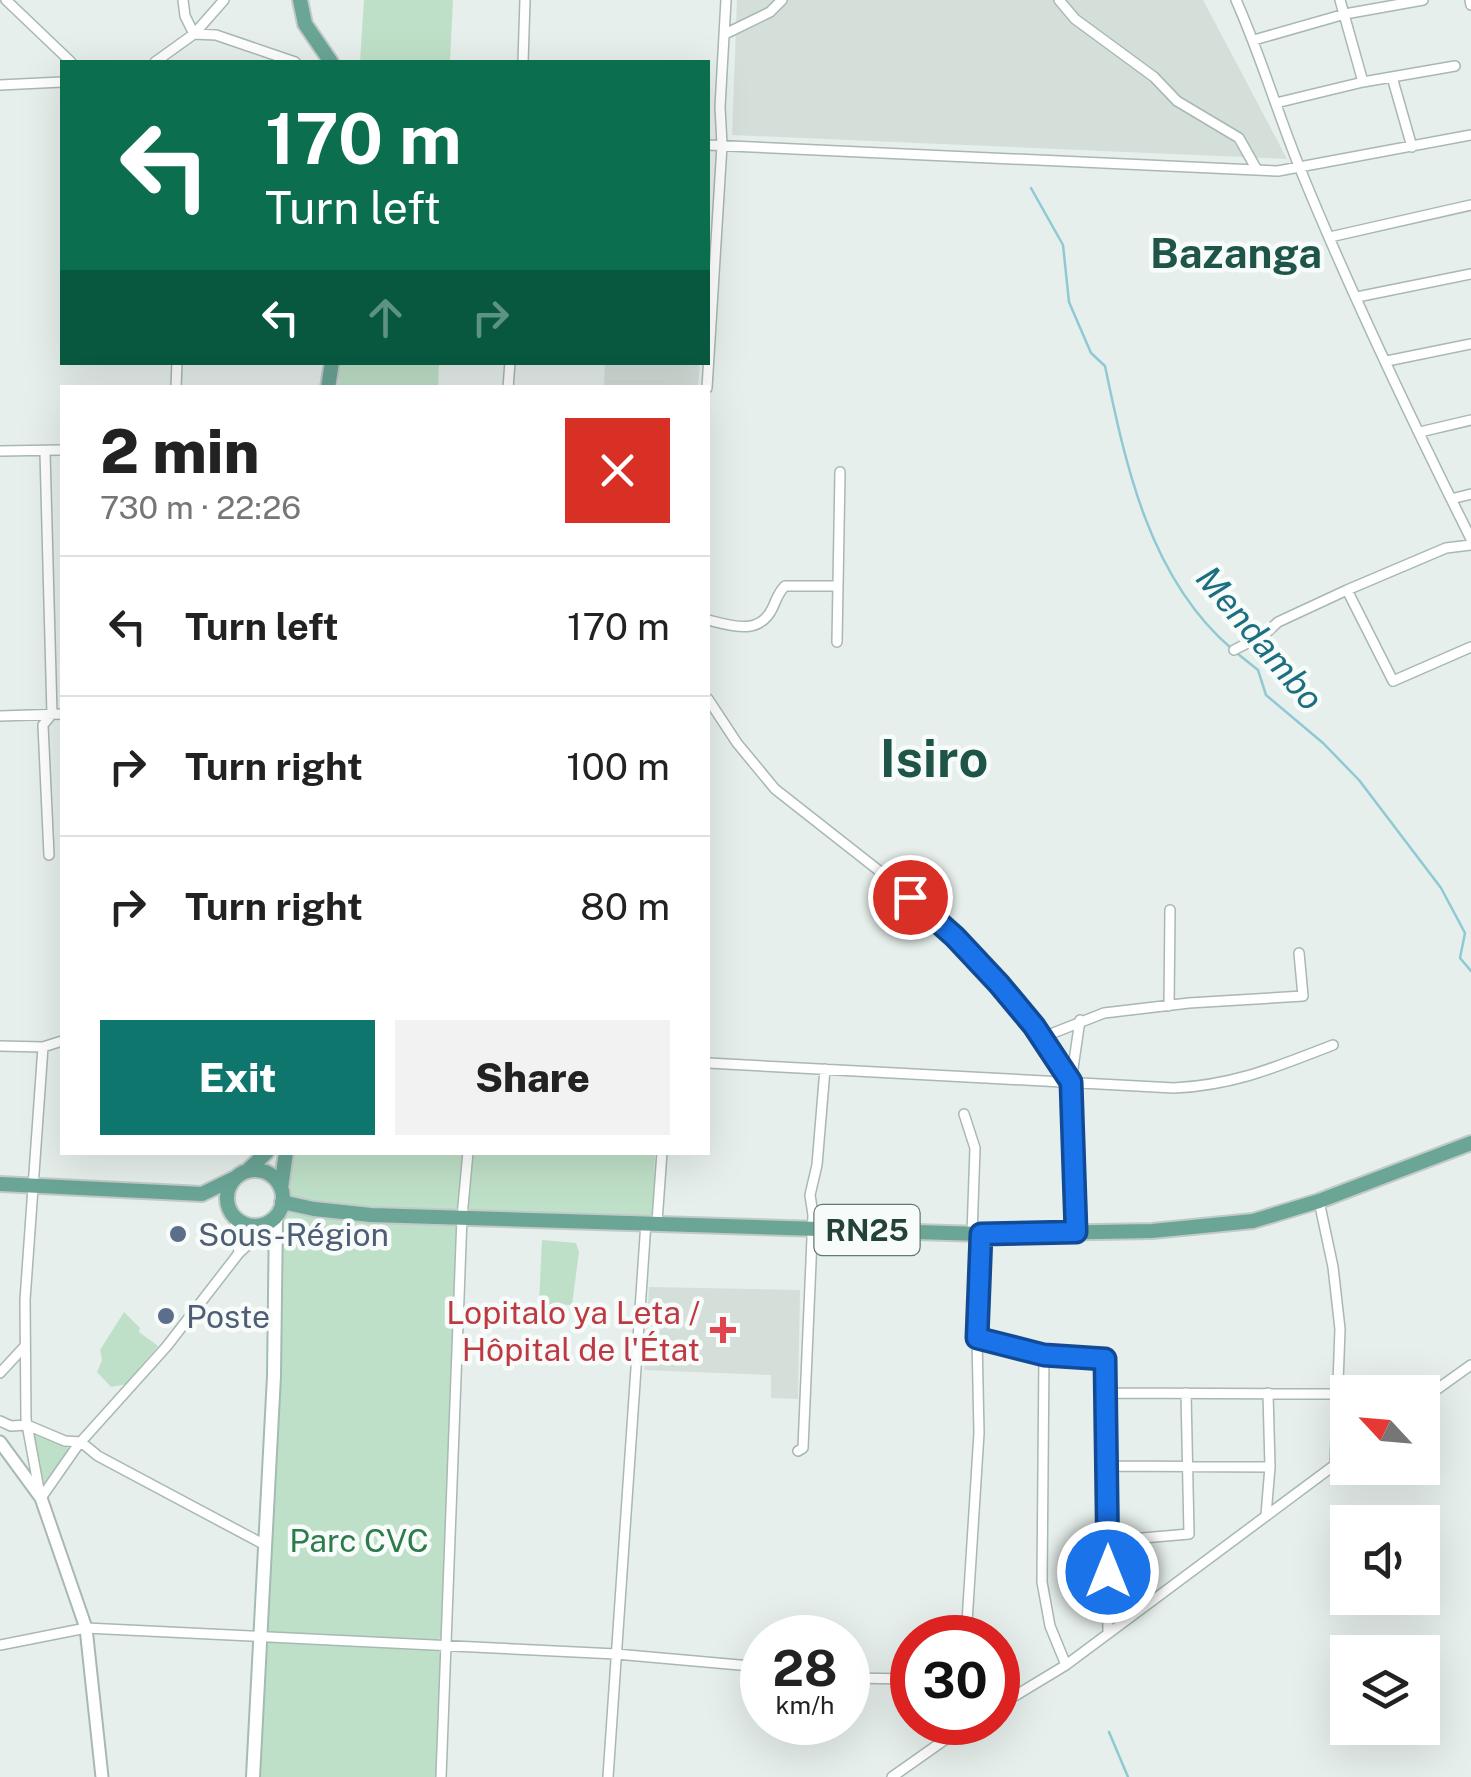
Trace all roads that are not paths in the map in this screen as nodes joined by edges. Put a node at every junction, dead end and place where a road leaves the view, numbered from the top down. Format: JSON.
{"nodes":[{"id":1,"x":6,"y":0,"type":"edge"},
{"id":2,"x":183,"y":0,"type":"edge"},
{"id":3,"x":224,"y":0,"type":"edge"},
{"id":4,"x":300,"y":0,"type":"edge"},
{"id":5,"x":526,"y":0,"type":"edge"},
{"id":6,"x":726,"y":0,"type":"edge"},
{"id":7,"x":782,"y":0,"type":"edge"},
{"id":8,"x":1059,"y":0,"type":"edge"},
{"id":9,"x":1236,"y":0,"type":"edge"},
{"id":10,"x":1340,"y":0,"type":"edge"},
{"id":11,"x":1423,"y":0,"type":"edge"},
{"id":12,"x":1345,"y":14,"type":"junction"},
{"id":13,"x":194,"y":34,"type":"junction"},
{"id":14,"x":725,"y":34,"type":"junction"},
{"id":15,"x":1254,"y":40,"type":"junction"},
{"id":16,"x":69,"y":60,"type":"edge"},
{"id":17,"x":158,"y":60,"type":"edge"},
{"id":18,"x":289,"y":60,"type":"edge"},
{"id":19,"x":330,"y":60,"type":"edge"},
{"id":20,"x":524,"y":60,"type":"edge"},
{"id":21,"x":1455,"y":66,"type":"dead end"},
{"id":22,"x":1392,"y":77,"type":"junction"},
{"id":23,"x":60,"y":82,"type":"edge"},
{"id":24,"x":1363,"y":82,"type":"junction"},
{"id":25,"x":0,"y":85,"type":"edge"},
{"id":26,"x":1276,"y":102,"type":"junction"},
{"id":27,"x":1471,"y":134,"type":"edge"},
{"id":28,"x":710,"y":145,"type":"edge"},
{"id":29,"x":722,"y":145,"type":"junction"},
{"id":30,"x":1412,"y":147,"type":"junction"},
{"id":31,"x":1300,"y":169,"type":"junction"},
{"id":32,"x":1257,"y":170,"type":"junction"},
{"id":33,"x":1471,"y":205,"type":"edge"},
{"id":34,"x":1330,"y":237,"type":"junction"},
{"id":35,"x":1471,"y":274,"type":"edge"},
{"id":36,"x":1358,"y":297,"type":"junction"},
{"id":37,"x":710,"y":327,"type":"edge"},
{"id":38,"x":1471,"y":344,"type":"edge"},
{"id":39,"x":1387,"y":362,"type":"junction"},
{"id":40,"x":1471,"y":420,"type":"edge"},
{"id":41,"x":1420,"y":432,"type":"junction"},
{"id":42,"x":60,"y":450,"type":"edge"},
{"id":43,"x":0,"y":451,"type":"edge"},
{"id":44,"x":45,"y":452,"type":"junction"},
{"id":45,"x":840,"y":472,"type":"dead end"},
{"id":46,"x":1471,"y":494,"type":"edge"},
{"id":47,"x":1451,"y":498,"type":"junction"},
{"id":48,"x":1471,"y":542,"type":"edge"},
{"id":49,"x":837,"y":586,"type":"junction"},
{"id":50,"x":1346,"y":590,"type":"junction"},
{"id":51,"x":710,"y":620,"type":"edge"},
{"id":52,"x":836,"y":642,"type":"dead end"},
{"id":53,"x":1471,"y":646,"type":"edge"},
{"id":54,"x":1234,"y":650,"type":"dead end"},
{"id":55,"x":710,"y":701,"type":"edge"},
{"id":56,"x":57,"y":714,"type":"edge"},
{"id":57,"x":0,"y":716,"type":"edge"},
{"id":58,"x":49,"y":854,"type":"dead end"},
{"id":59,"x":1170,"y":910,"type":"dead end"},
{"id":60,"x":1299,"y":954,"type":"dead end"},
{"id":61,"x":1169,"y":1006,"type":"junction"},
{"id":62,"x":1080,"y":1020,"type":"junction"},
{"id":63,"x":1043,"y":1038,"type":"junction"},
{"id":64,"x":60,"y":1041,"type":"edge"},
{"id":65,"x":0,"y":1046,"type":"edge"},
{"id":66,"x":1333,"y":1046,"type":"dead end"},
{"id":67,"x":43,"y":1047,"type":"junction"},
{"id":68,"x":710,"y":1063,"type":"edge"},
{"id":69,"x":825,"y":1069,"type":"junction"},
{"id":70,"x":1071,"y":1082,"type":"junction"},
{"id":71,"x":964,"y":1114,"type":"dead end"},
{"id":72,"x":1471,"y":1142,"type":"edge"},
{"id":73,"x":264,"y":1155,"type":"edge"},
{"id":74,"x":286,"y":1155,"type":"edge"},
{"id":75,"x":468,"y":1155,"type":"edge"},
{"id":76,"x":662,"y":1155,"type":"edge"},
{"id":77,"x":241,"y":1175,"type":"junction"},
{"id":78,"x":0,"y":1184,"type":"edge"},
{"id":79,"x":32,"y":1186,"type":"junction"},
{"id":80,"x":202,"y":1194,"type":"junction"},
{"id":81,"x":1318,"y":1201,"type":"junction"},
{"id":82,"x":280,"y":1202,"type":"junction"},
{"id":83,"x":232,"y":1214,"type":"junction"},
{"id":84,"x":462,"y":1217,"type":"junction"},
{"id":85,"x":652,"y":1222,"type":"junction"},
{"id":86,"x":260,"y":1225,"type":"junction"},
{"id":87,"x":812,"y":1228,"type":"junction"},
{"id":88,"x":1076,"y":1232,"type":"junction"},
{"id":89,"x":976,"y":1234,"type":"junction"},
{"id":90,"x":276,"y":1250,"type":"junction"},
{"id":91,"x":239,"y":1252,"type":"junction"},
{"id":92,"x":977,"y":1338,"type":"junction"},
{"id":93,"x":26,"y":1346,"type":"junction"},
{"id":94,"x":1044,"y":1355,"type":"junction"},
{"id":95,"x":1471,"y":1365,"type":"edge"},
{"id":96,"x":0,"y":1374,"type":"edge"},
{"id":97,"x":1337,"y":1375,"type":"edge"},
{"id":98,"x":1440,"y":1387,"type":"edge"},
{"id":99,"x":1107,"y":1393,"type":"junction"},
{"id":100,"x":1186,"y":1393,"type":"junction"},
{"id":101,"x":1268,"y":1393,"type":"junction"},
{"id":102,"x":1330,"y":1394,"type":"edge"},
{"id":103,"x":0,"y":1421,"type":"edge"},
{"id":104,"x":27,"y":1425,"type":"junction"},
{"id":105,"x":0,"y":1442,"type":"edge"},
{"id":106,"x":82,"y":1442,"type":"junction"},
{"id":107,"x":798,"y":1451,"type":"dead end"},
{"id":108,"x":1107,"y":1466,"type":"junction"},
{"id":109,"x":1188,"y":1466,"type":"junction"},
{"id":110,"x":1270,"y":1466,"type":"junction"},
{"id":111,"x":1330,"y":1468,"type":"edge"},
{"id":112,"x":41,"y":1498,"type":"junction"},
{"id":113,"x":1266,"y":1515,"type":"junction"},
{"id":114,"x":1108,"y":1541,"type":"junction"},
{"id":115,"x":265,"y":1545,"type":"junction"},
{"id":116,"x":968,"y":1615,"type":"edge"},
{"id":117,"x":86,"y":1628,"type":"junction"},
{"id":118,"x":1108,"y":1633,"type":"junction"},
{"id":119,"x":262,"y":1639,"type":"junction"},
{"id":120,"x":0,"y":1645,"type":"edge"},
{"id":121,"x":446,"y":1646,"type":"junction"},
{"id":122,"x":616,"y":1654,"type":"junction"},
{"id":123,"x":740,"y":1665,"type":"edge"},
{"id":124,"x":1066,"y":1665,"type":"junction"},
{"id":125,"x":1020,"y":1693,"type":"edge"},
{"id":126,"x":937,"y":1745,"type":"edge"},
{"id":127,"x":102,"y":1777,"type":"edge"},
{"id":128,"x":252,"y":1777,"type":"edge"},
{"id":129,"x":441,"y":1777,"type":"edge"},
{"id":130,"x":608,"y":1777,"type":"edge"},
{"id":131,"x":892,"y":1777,"type":"edge"}],
"edges":[{"from":1,"to":16,"type":"street"},
{"from":2,"to":13,"type":"street"},
{"from":3,"to":13,"type":"street"},
{"from":4,"to":19,"type":"main road"},
{"from":5,"to":20,"type":"street"},
{"from":6,"to":14,"type":"street"},
{"from":7,"to":14,"type":"street"},
{"from":8,"to":32,"type":"street"},
{"from":9,"to":15,"type":"street"},
{"from":10,"to":12,"type":"street"},
{"from":11,"to":12,"type":"street"},
{"from":12,"to":15,"type":"street"},
{"from":12,"to":24,"type":"street"},
{"from":13,"to":17,"type":"street"},
{"from":13,"to":18,"type":"street"},
{"from":14,"to":29,"type":"street"},
{"from":15,"to":26,"type":"street"},
{"from":21,"to":22,"type":"street"},
{"from":22,"to":24,"type":"street"},
{"from":22,"to":30,"type":"street"},
{"from":23,"to":25,"type":"street"},
{"from":24,"to":26,"type":"street"},
{"from":26,"to":31,"type":"street"},
{"from":27,"to":30,"type":"street"},
{"from":28,"to":29,"type":"street"},
{"from":29,"to":32,"type":"street"},
{"from":29,"to":37,"type":"street"},
{"from":30,"to":31,"type":"street"},
{"from":31,"to":32,"type":"street"},
{"from":31,"to":34,"type":"street"},
{"from":33,"to":34,"type":"street"},
{"from":34,"to":36,"type":"street"},
{"from":35,"to":36,"type":"street"},
{"from":36,"to":39,"type":"street"},
{"from":38,"to":39,"type":"street"},
{"from":39,"to":41,"type":"street"},
{"from":40,"to":41,"type":"street"},
{"from":41,"to":47,"type":"street"},
{"from":42,"to":44,"type":"street"},
{"from":43,"to":44,"type":"street"},
{"from":44,"to":56,"type":"street"},
{"from":45,"to":49,"type":"street"},
{"from":46,"to":47,"type":"street"},
{"from":47,"to":48,"type":"street"},
{"from":48,"to":50,"type":"street"},
{"from":49,"to":51,"type":"street"},
{"from":49,"to":52,"type":"street"},
{"from":50,"to":53,"type":"street"},
{"from":50,"to":54,"type":"street"},
{"from":55,"to":63,"type":"street"},
{"from":56,"to":57,"type":"street"},
{"from":56,"to":58,"type":"street"},
{"from":59,"to":61,"type":"street"},
{"from":60,"to":61,"type":"street"},
{"from":61,"to":62,"type":"street"},
{"from":62,"to":63,"type":"street"},
{"from":62,"to":70,"type":"street"},
{"from":63,"to":70,"type":"street"},
{"from":64,"to":67,"type":"street"},
{"from":65,"to":67,"type":"street"},
{"from":66,"to":70,"type":"street"},
{"from":67,"to":79,"type":"street"},
{"from":68,"to":69,"type":"street"},
{"from":69,"to":70,"type":"street"},
{"from":69,"to":87,"type":"street"},
{"from":70,"to":88,"type":"street"},
{"from":71,"to":89,"type":"street"},
{"from":72,"to":81,"type":"main road","number":"RN25"},
{"from":73,"to":77,"type":"main road"},
{"from":74,"to":82,"type":"main road"},
{"from":75,"to":84,"type":"street"},
{"from":76,"to":85,"type":"street"},
{"from":77,"to":80,"type":"main road"},
{"from":77,"to":82,"type":"main road","number":"RN25"},
{"from":77,"to":83,"type":"main road"},
{"from":78,"to":79,"type":"main road"},
{"from":79,"to":80,"type":"main road"},
{"from":79,"to":93,"type":"street"},
{"from":80,"to":83,"type":"main road"},
{"from":81,"to":88,"type":"main road","number":"RN25"},
{"from":81,"to":97,"type":"street"},
{"from":82,"to":84,"type":"main road","number":"RN25"},
{"from":82,"to":86,"type":"main road"},
{"from":82,"to":90,"type":"main road"},
{"from":83,"to":86,"type":"main road"},
{"from":83,"to":91,"type":"street"},
{"from":84,"to":85,"type":"main road","number":"RN25"},
{"from":84,"to":121,"type":"street"},
{"from":85,"to":87,"type":"main road","number":"RN25"},
{"from":85,"to":122,"type":"street"},
{"from":86,"to":90,"type":"main road"},
{"from":86,"to":91,"type":"street"},
{"from":87,"to":89,"type":"main road","number":"RN25"},
{"from":87,"to":107,"type":"street"},
{"from":88,"to":89,"type":"main road","number":"RN25"},
{"from":89,"to":92,"type":"street"},
{"from":90,"to":115,"type":"main road"},
{"from":91,"to":106,"type":"street"},
{"from":92,"to":94,"type":"street"},
{"from":92,"to":116,"type":"street"},
{"from":93,"to":96,"type":"street"},
{"from":93,"to":104,"type":"street"},
{"from":94,"to":99,"type":"street"},
{"from":94,"to":124,"type":"street"},
{"from":95,"to":98,"type":"street"},
{"from":99,"to":100,"type":"street"},
{"from":99,"to":108,"type":"street"},
{"from":100,"to":101,"type":"street"},
{"from":100,"to":109,"type":"street"},
{"from":101,"to":102,"type":"street"},
{"from":101,"to":110,"type":"street"},
{"from":103,"to":104,"type":"street"},
{"from":104,"to":106,"type":"street"},
{"from":104,"to":112,"type":"street"},
{"from":105,"to":112,"type":"street"},
{"from":106,"to":112,"type":"street"},
{"from":106,"to":115,"type":"street"},
{"from":108,"to":109,"type":"street"},
{"from":108,"to":114,"type":"street"},
{"from":109,"to":110,"type":"street"},
{"from":109,"to":114,"type":"street"},
{"from":110,"to":113,"type":"street"},
{"from":111,"to":113,"type":"street"},
{"from":112,"to":117,"type":"street"},
{"from":113,"to":118,"type":"street"},
{"from":114,"to":118,"type":"street"},
{"from":115,"to":119,"type":"main road"},
{"from":117,"to":119,"type":"street"},
{"from":117,"to":120,"type":"street"},
{"from":117,"to":127,"type":"street"},
{"from":118,"to":124,"type":"street"},
{"from":119,"to":121,"type":"street"},
{"from":119,"to":128,"type":"main road"},
{"from":121,"to":122,"type":"street"},
{"from":121,"to":129,"type":"street"},
{"from":122,"to":123,"type":"street"},
{"from":122,"to":130,"type":"street"},
{"from":124,"to":125,"type":"street"},
{"from":126,"to":131,"type":"street"}]}
